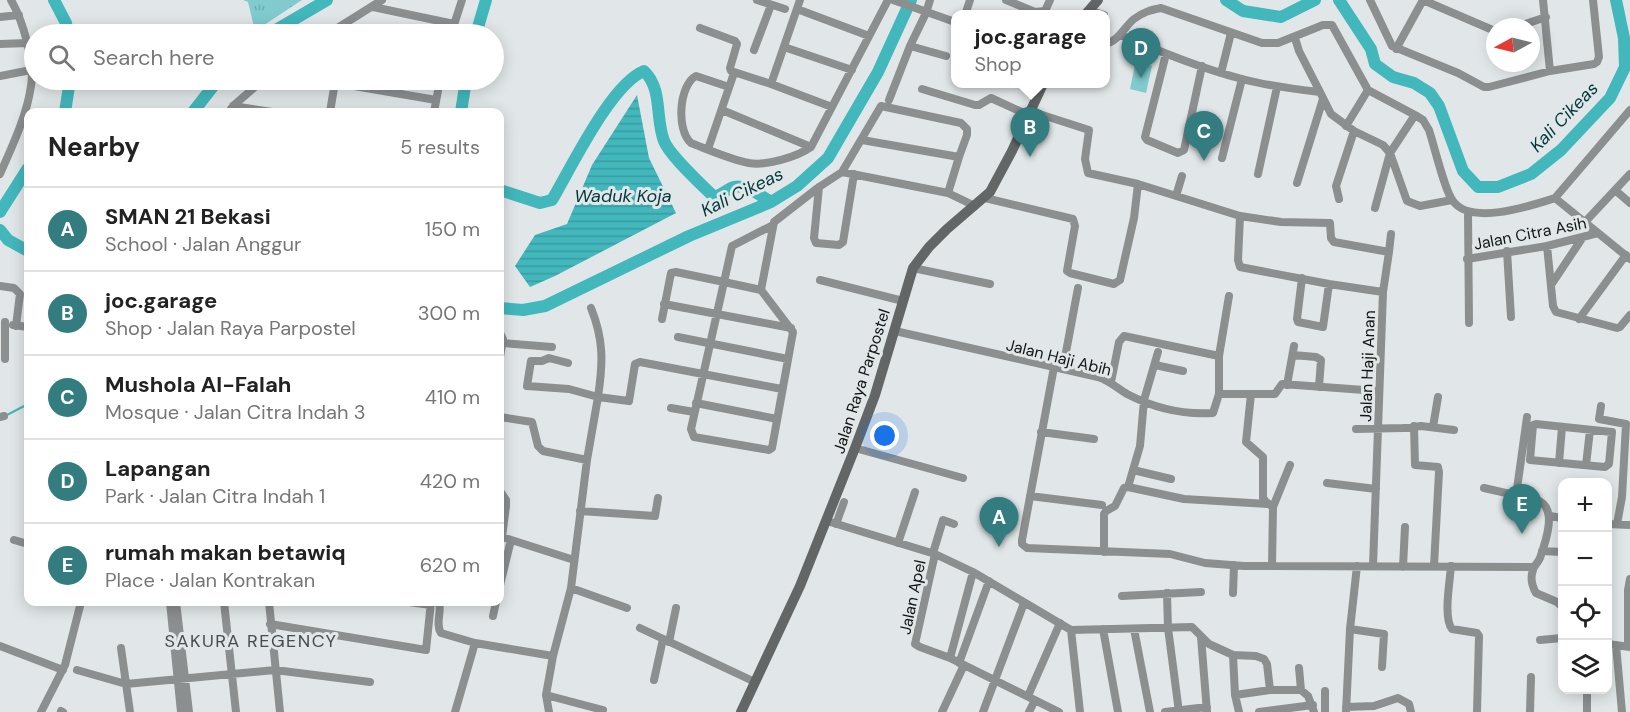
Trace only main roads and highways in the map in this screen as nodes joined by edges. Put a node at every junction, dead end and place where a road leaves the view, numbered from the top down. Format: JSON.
{"nodes":[{"id":1,"x":1042,"y":88,"type":"edge"},
{"id":2,"x":741,"y":712,"type":"edge"}],
"edges":[{"from":1,"to":2,"type":"main road","name":"Jalan Raya Parpostel"}]}
